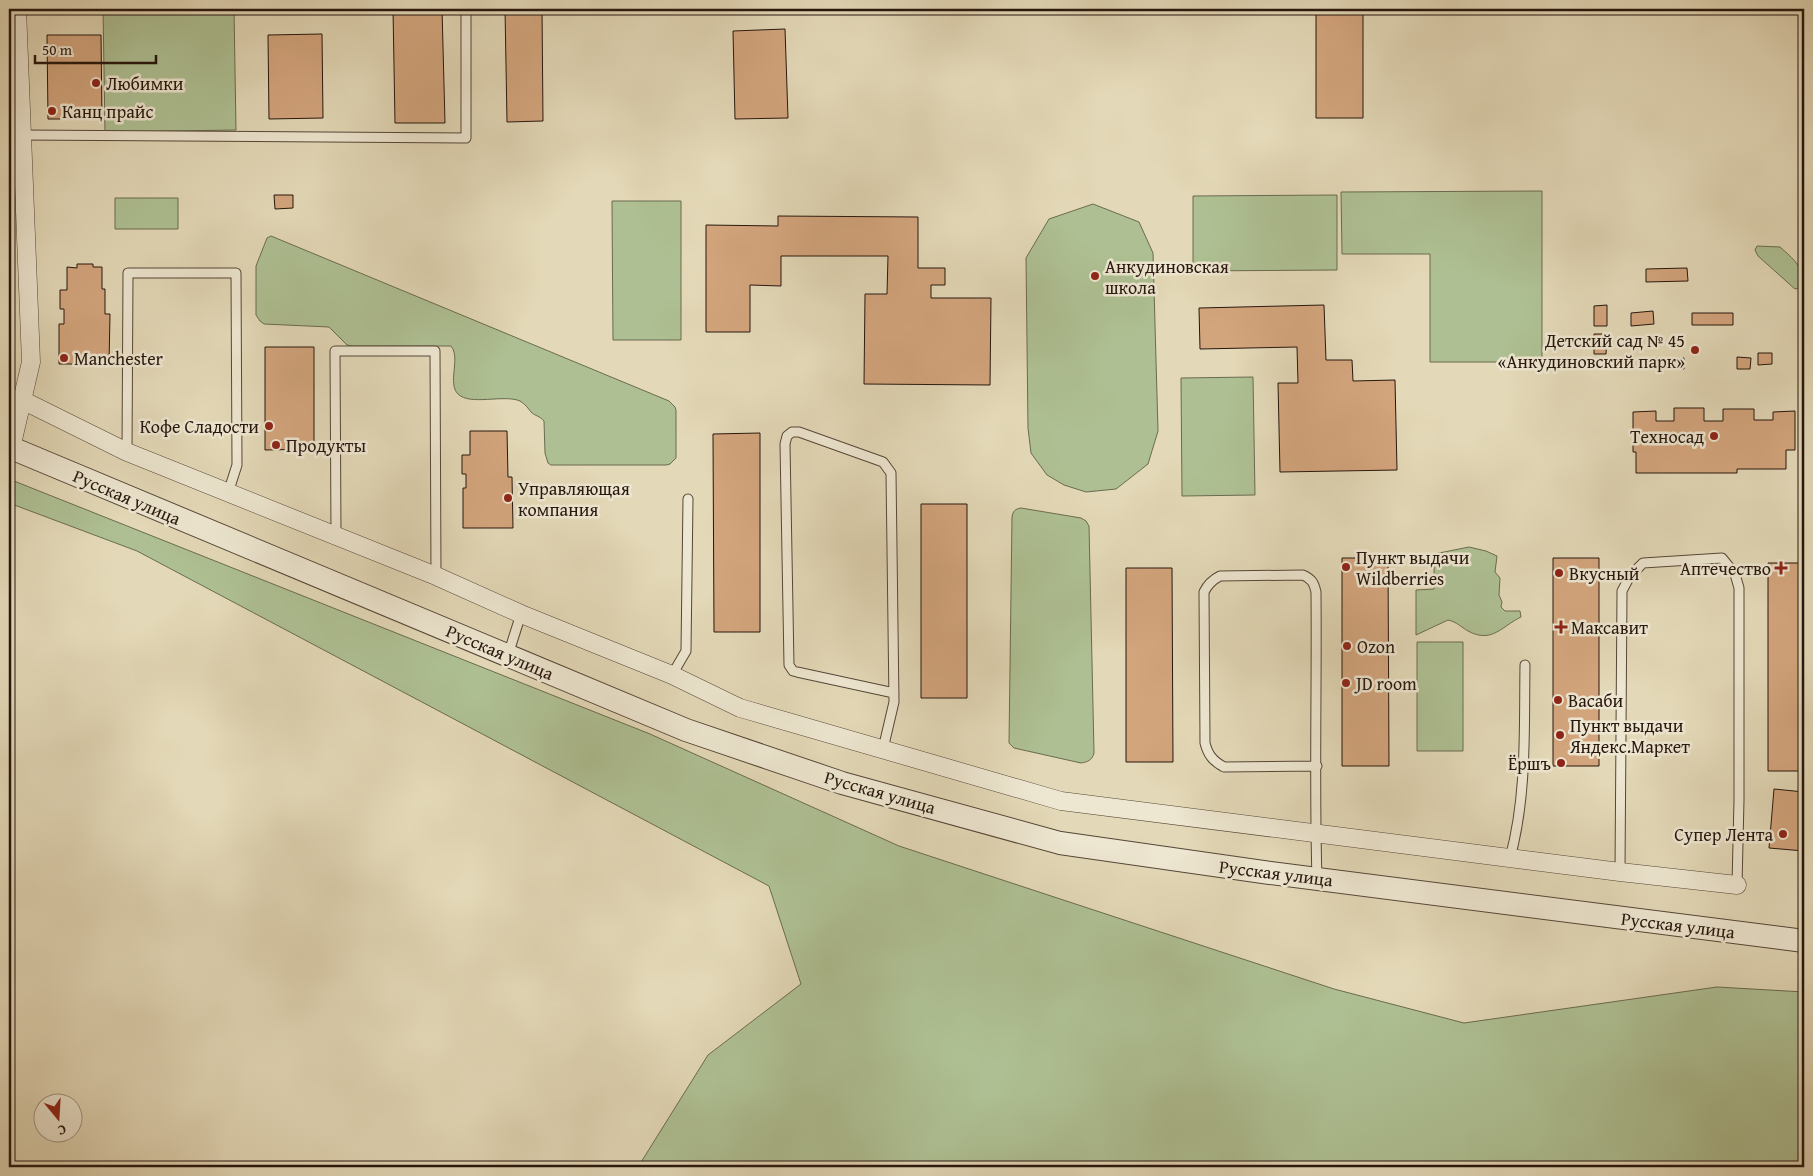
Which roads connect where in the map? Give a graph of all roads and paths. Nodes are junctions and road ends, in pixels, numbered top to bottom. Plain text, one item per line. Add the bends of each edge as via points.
1 (18, 9) edge
2 (466, 9) edge
3 (22, 135) junction
4 (15, 397) edge
5 (10, 448) edge
6 (127, 452) junction
7 (228, 494) junction
8 (688, 499) dead end
9 (336, 535) junction
10 (436, 576) junction
11 (521, 614) junction
12 (508, 655) junction
13 (1526, 665) dead end
14 (672, 675) junction
15 (894, 693) junction
16 (883, 749) junction
17 (1317, 766) junction
18 (1316, 834) junction
19 (1510, 858) junction
20 (1620, 872) junction
21 (1317, 878) junction
22 (1737, 884) joint
23 (1804, 941) edge

1 - 3 street
2 - 3 lane via 466,138
3 - 4 street via 31,362
4 - 5 street
4 - 6 street
5 - 12 street, Русская улица
6 - 7 street
6 - 7 lane via 128,273 236,273 237,465
7 - 9 street
8 - 14 lane via 686,651
9 - 10 street
9 - 10 lane via 335,351 435,351
10 - 11 street
11 - 12 lane
11 - 14 street
12 - 21 street, Русская улица via 686,730 842,783 1060,843
13 - 19 lane via 1524,762 1518,830
14 - 16 street via 740,708
15 - 15 lane via 891,473 883,462 792,432 786,436 785,444 789,665 793,671
15 - 16 lane
16 - 18 street via 1061,800
17 - 17 lane via 1224,767 1208,753 1205,743 1204,592 1213,579 1220,576 1303,575 1314,584
17 - 18 lane
18 - 19 street
18 - 21 lane
19 - 20 street
20 - 22 street
20 - 22 lane via 1622,591 1630,576 1644,563 1722,558 1735,574 1738,588
21 - 23 street, Русская улица

